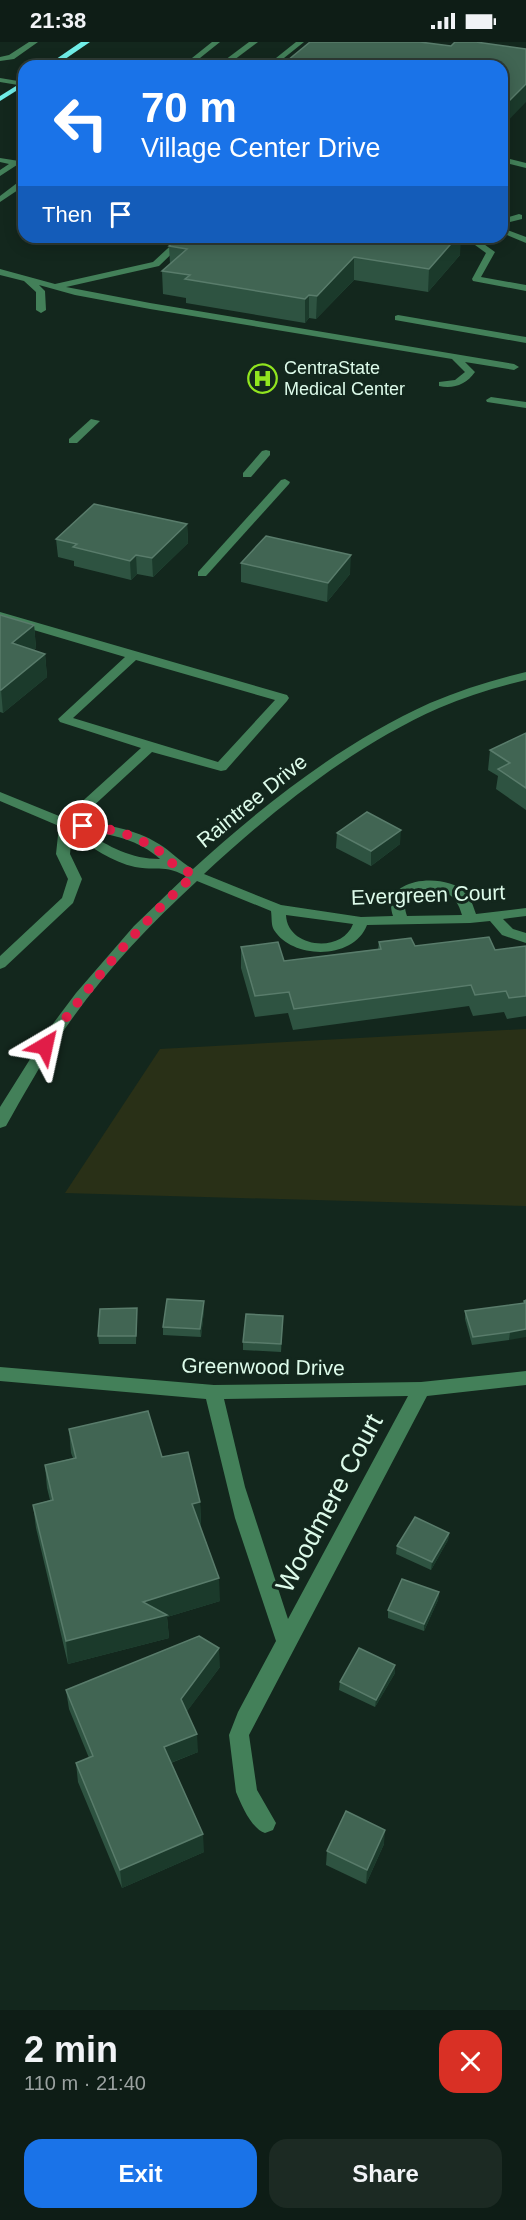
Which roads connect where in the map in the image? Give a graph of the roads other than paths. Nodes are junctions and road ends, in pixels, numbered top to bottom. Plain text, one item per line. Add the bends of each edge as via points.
1 (34, 42) edge
2 (86, 42) edge
3 (216, 42) edge
4 (254, 42) edge
5 (300, 42) edge
6 (0, 60) edge
7 (59, 60) edge
8 (194, 60) edge
9 (229, 60) edge
10 (278, 60) edge
11 (0, 80) edge
12 (18, 83) edge
13 (18, 88) edge
14 (0, 99) edge
15 (0, 160) edge
16 (508, 160) edge
17 (526, 165) edge
18 (0, 174) edge
19 (18, 186) edge
20 (2, 197) edge
21 (18, 198) edge
22 (519, 217) dead end
23 (508, 220) edge
24 (508, 232) edge
25 (526, 240) edge
26 (179, 243) edge
27 (477, 243) edge
28 (0, 272) edge
29 (27, 279) junction
30 (55, 287) junction
31 (526, 287) edge
32 (41, 310) dead end
33 (398, 318) dead end
34 (526, 340) edge
35 (455, 357) junction
36 (514, 367) dead end
37 (442, 384) dead end
38 (491, 400) dead end
39 (526, 405) edge
40 (95, 421) dead end
41 (73, 441) dead end
42 (266, 453) dead end
43 (248, 475) dead end
44 (285, 482) dead end
45 (202, 574) dead end
46 (0, 616) edge
47 (134, 656) junction
48 (526, 676) edge
49 (150, 747) junction
50 (0, 796) edge
51 (66, 824) junction
52 (173, 864) junction
53 (194, 875) junction
54 (278, 909) junction
55 (526, 912) edge
56 (495, 917) junction
57 (470, 919) junction
58 (401, 920) junction
59 (361, 921) junction
60 (526, 938) edge
61 (0, 964) edge
62 (0, 1122) edge
63 (0, 1374) edge
64 (526, 1378) edge
65 (421, 1389) junction
66 (214, 1392) junction
67 (286, 1642) junction
68 (265, 1823) dead end

1 - 6 street
2 - 7 main road
3 - 8 street
4 - 9 street
5 - 10 street
11 - 12 street
13 - 14 main road
15 - 18 street via 16,163
16 - 17 street
19 - 20 street
20 - 21 street
22 - 23 street
24 - 25 street
26 - 30 street via 156,264
27 - 31 street via 490,252 477,280
28 - 29 street
29 - 30 street
29 - 32 street via 40,291
30 - 35 street
33 - 34 street
35 - 36 street
35 - 37 street via 470,372 469,376 457,383
38 - 39 street
40 - 41 street
42 - 43 street
44 - 45 street
46 - 47 street
47 - 49 street via 64,719
47 - 49 street via 283,698 220,766
48 - 53 street, Raintree Drive via 460,695 387,729 318,774
49 - 51 street
50 - 51 street
51 - 52 street via 100,847 137,863
51 - 52 street via 118,831 155,847
51 - 61 street via 63,854 75,879 68,900
52 - 53 street, Evergreen Court
53 - 54 street, Evergreen Court
53 - 62 street, Raintree Drive via 151,914 90,984 45,1046
54 - 59 street, Evergreen Court
54 - 59 street via 279,927 286,936 318,947 336,947 352,941
55 - 56 street, Evergreen Court
56 - 57 street, Evergreen Court
56 - 60 street via 516,938
57 - 58 street, Evergreen Court
57 - 58 street via 462,898 454,891 427,884 401,894 397,905
58 - 59 street, Evergreen Court
63 - 66 street, Greenwood Drive
64 - 65 street, Greenwood Drive
65 - 66 street, Greenwood Drive
65 - 67 street, Woodmere Court
66 - 67 street, Woodmere Court via 246,1531
67 - 68 street, Woodmere Court via 239,1736 247,1792

